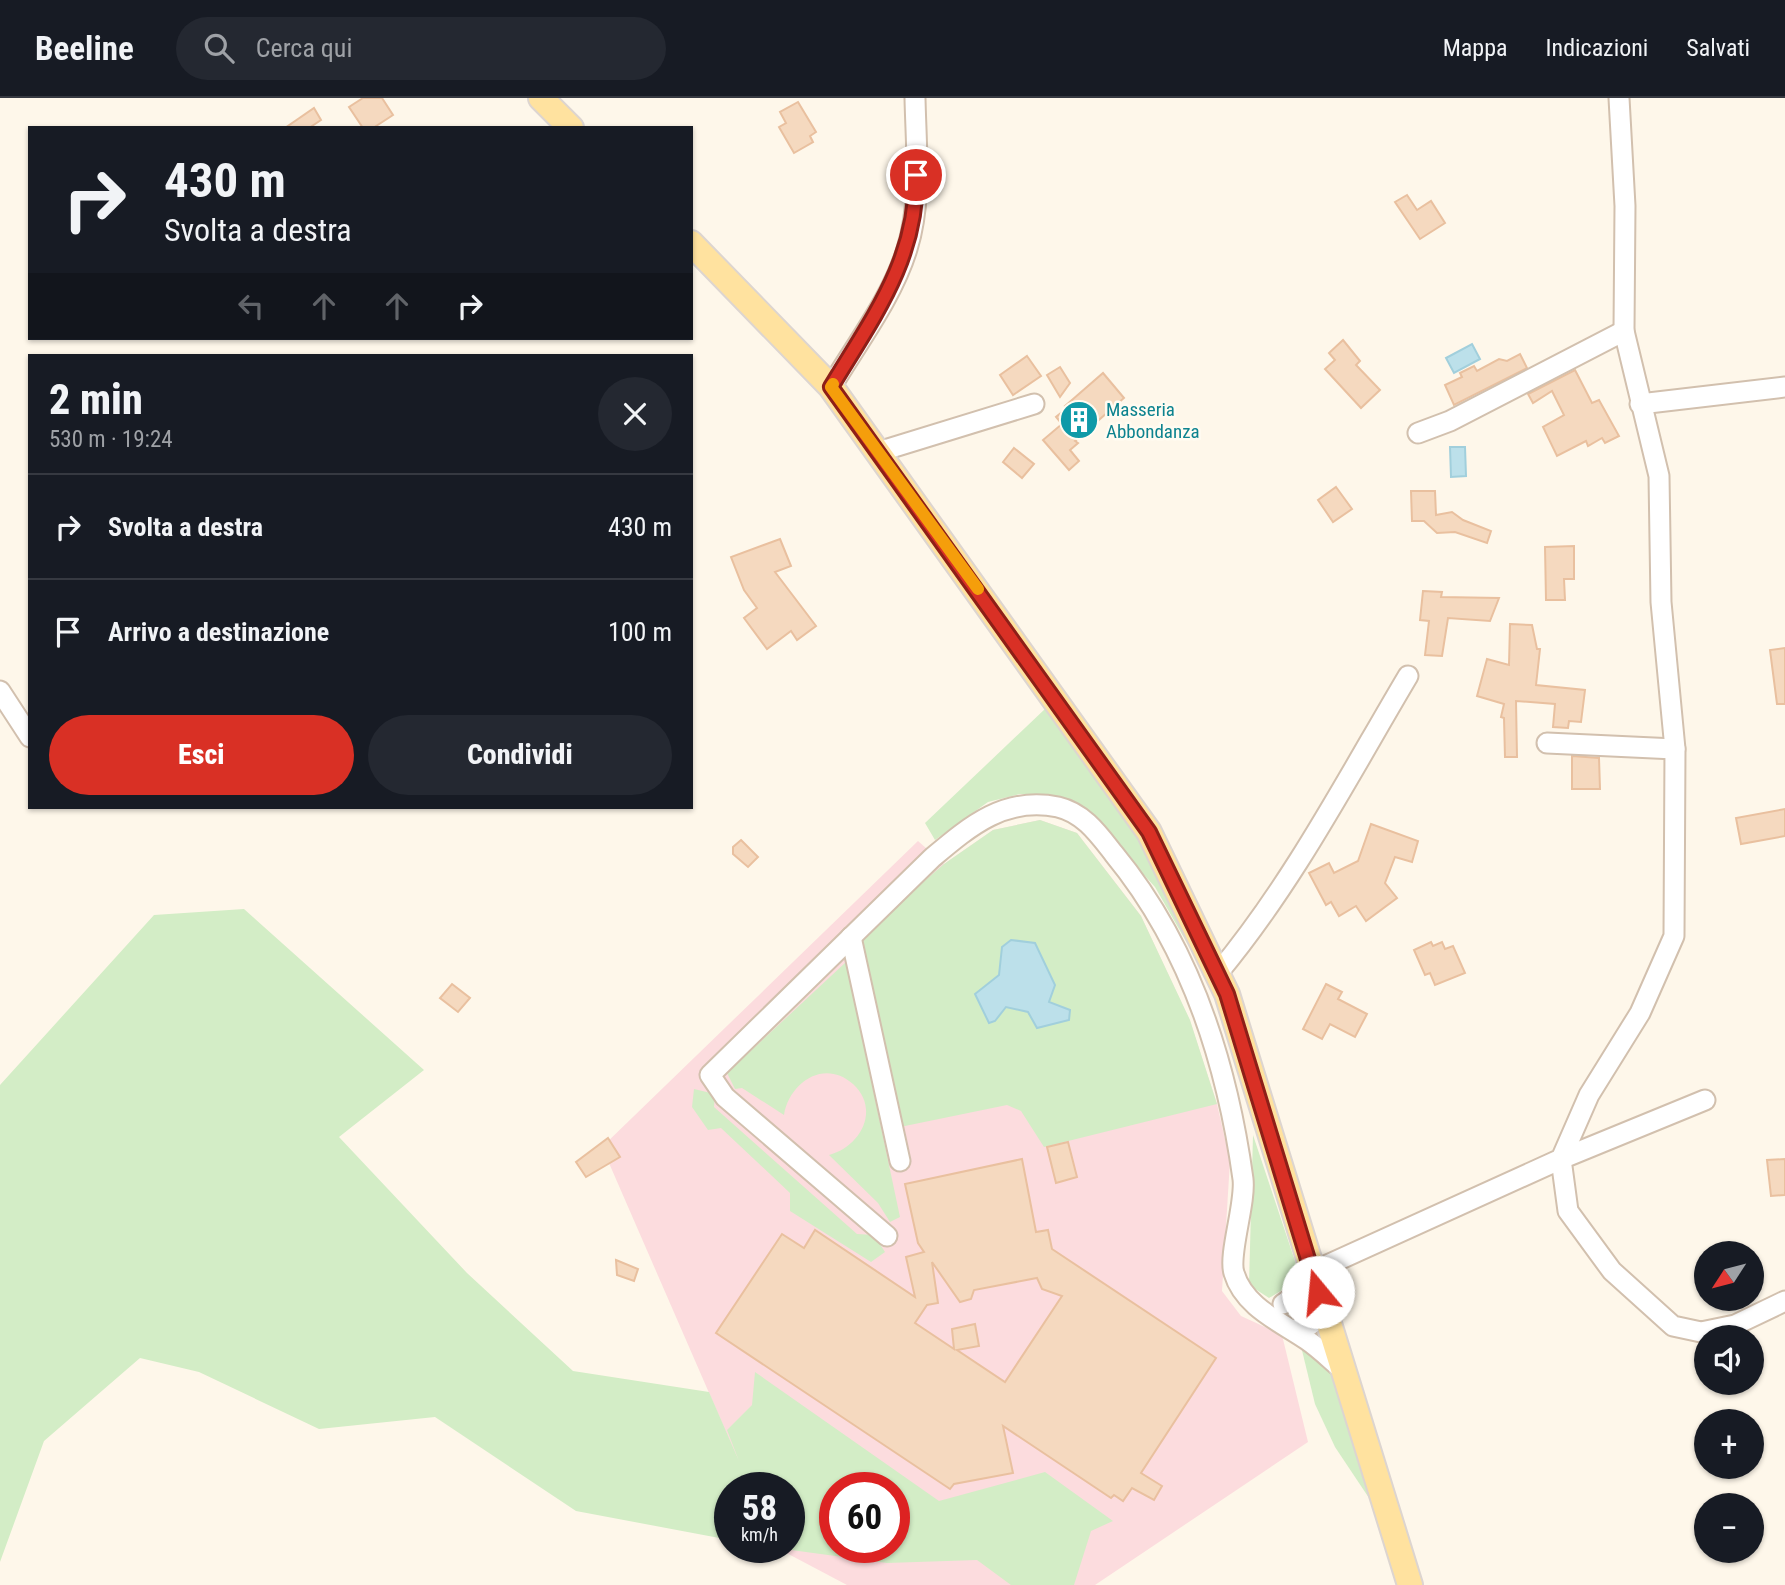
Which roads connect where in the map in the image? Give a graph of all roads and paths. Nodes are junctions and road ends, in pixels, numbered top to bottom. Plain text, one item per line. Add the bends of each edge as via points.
1 (541, 98) edge
2 (915, 98) edge
3 (1619, 98) edge
4 (570, 126) edge
5 (693, 245) edge
6 (1624, 331) junction
7 (831, 387) junction
8 (1785, 387) edge
9 (1034, 404) dead end
10 (1640, 404) junction
11 (1418, 433) dead end
12 (878, 452) junction
13 (1408, 676) dead end
14 (0, 691) edge
15 (28, 734) edge
16 (1547, 743) dead end
17 (1675, 749) junction
18 (851, 937) junction
19 (1217, 973) junction
20 (1704, 1100) dead end
21 (1561, 1159) junction
22 (900, 1161) dead end
23 (887, 1236) dead end
24 (1312, 1272) junction
25 (1785, 1301) edge
26 (1283, 1304) junction
27 (1260, 1309) junction
28 (1325, 1313) junction
29 (1293, 1330) junction
30 (1343, 1370) junction
31 (1410, 1585) edge

1 - 4 main road
2 - 7 street via 916,201 907,250
3 - 6 street via 1625,206
5 - 7 main road
6 - 10 street
6 - 11 street
7 - 12 main road
8 - 10 street
9 - 12 street
10 - 17 street via 1659,476 1661,602
12 - 19 main road via 1149,832
13 - 19 street via 1280,891
14 - 15 street
16 - 17 street
17 - 21 street via 1674,936 1640,1013 1589,1095
18 - 22 street
18 - 23 street via 710,1075 725,1097
18 - 27 street via 932,858 980,819 1024,804 1060,807 1088,822 1139,884 1168,930 1225,1079 1244,1183 1233,1272
19 - 24 main road via 1253,1074
20 - 21 street
21 - 24 street
21 - 25 street via 1568,1211 1612,1271 1673,1326 1701,1332 1735,1325
24 - 26 street via 1300,1292
24 - 28 main road
26 - 27 street
26 - 28 street
27 - 29 street
28 - 29 street via 1310,1325
28 - 30 main road
29 - 30 street
30 - 31 main road

